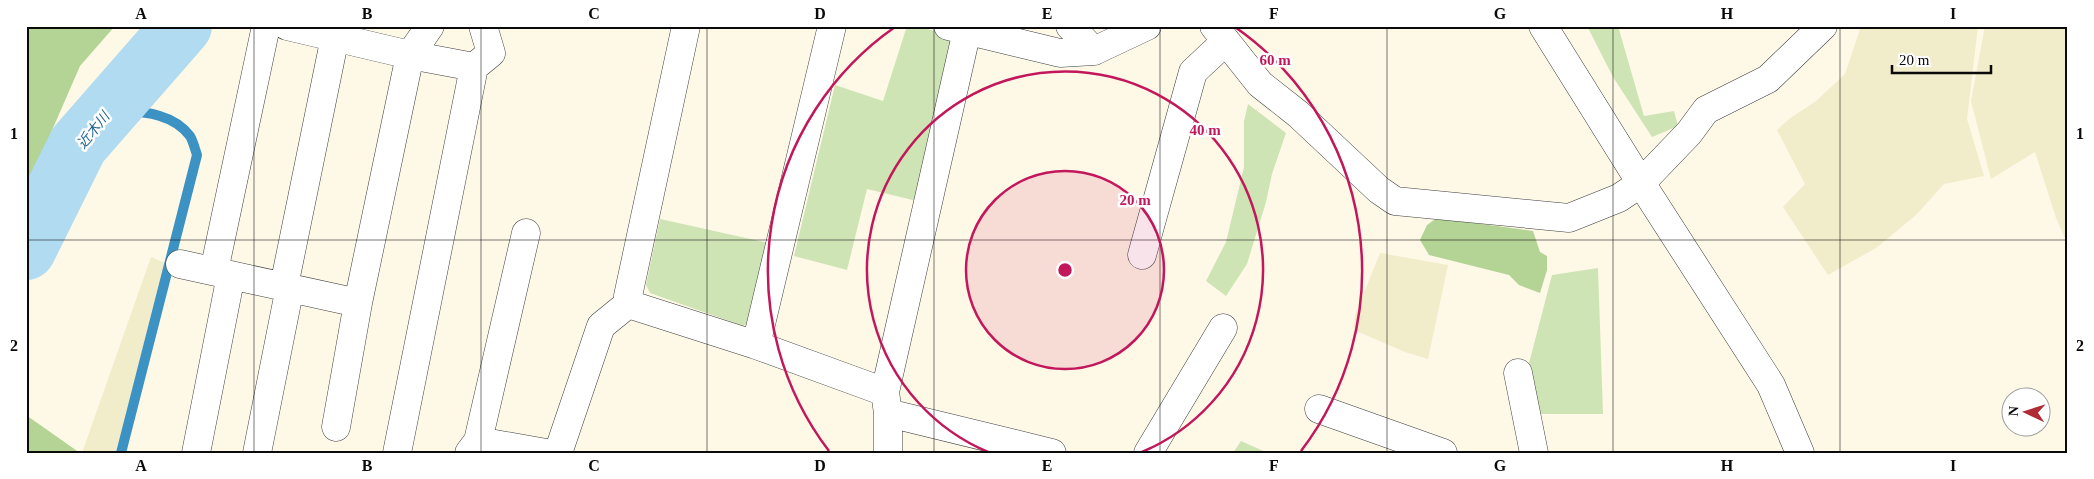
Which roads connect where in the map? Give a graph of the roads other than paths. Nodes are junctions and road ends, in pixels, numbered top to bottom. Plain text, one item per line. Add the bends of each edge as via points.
1 (266, 26) edge
2 (288, 26) edge
3 (430, 26) edge
4 (483, 26) edge
5 (686, 26) edge
6 (832, 26) edge
7 (1070, 26) edge
8 (1148, 26) edge
9 (1543, 26) edge
10 (1823, 26) edge
11 (961, 28) edge
12 (1220, 34) edge
13 (350, 35) edge
14 (1094, 51) junction
15 (410, 55) junction
16 (474, 67) junction
17 (1641, 183) junction
18 (526, 233) dead end
19 (1142, 255) dead end
20 (180, 264) dead end
21 (223, 273) junction
22 (287, 287) junction
23 (358, 303) junction
24 (628, 304) junction
25 (1223, 328) dead end
26 (756, 346) junction
27 (1518, 373) dead end
28 (887, 402) junction
29 (1318, 409) dead end
30 (336, 427) dead end
31 (473, 447) edge
32 (196, 453) edge
33 (257, 453) edge
34 (397, 453) edge
35 (546, 453) edge
36 (558, 453) edge
37 (888, 453) edge
38 (1052, 453) edge
39 (1148, 453) edge
40 (1443, 453) edge
41 (1534, 453) edge
42 (1800, 453) edge

1 - 21 street
2 - 13 street
3 - 15 street
4 - 16 street via 491,53
5 - 24 street
6 - 26 street
7 - 14 street
8 - 14 street
9 - 17 street
10 - 17 street via 1768,79 1706,110 1690,134
11 - 14 street via 1060,53
11 - 28 street
12 - 17 street via 1260,84 1395,201 1570,218 1619,198
12 - 19 street via 1193,72
13 - 15 street
13 - 22 street
15 - 16 street
15 - 23 street
16 - 34 street
17 - 42 street via 1771,385
18 - 31 street
20 - 21 street
21 - 22 street
21 - 32 street
22 - 23 street
22 - 33 street
23 - 30 street
24 - 26 street
24 - 36 street via 601,326
25 - 39 street
26 - 28 street
27 - 41 street
28 - 37 street
28 - 38 street
29 - 40 street
31 - 35 street

